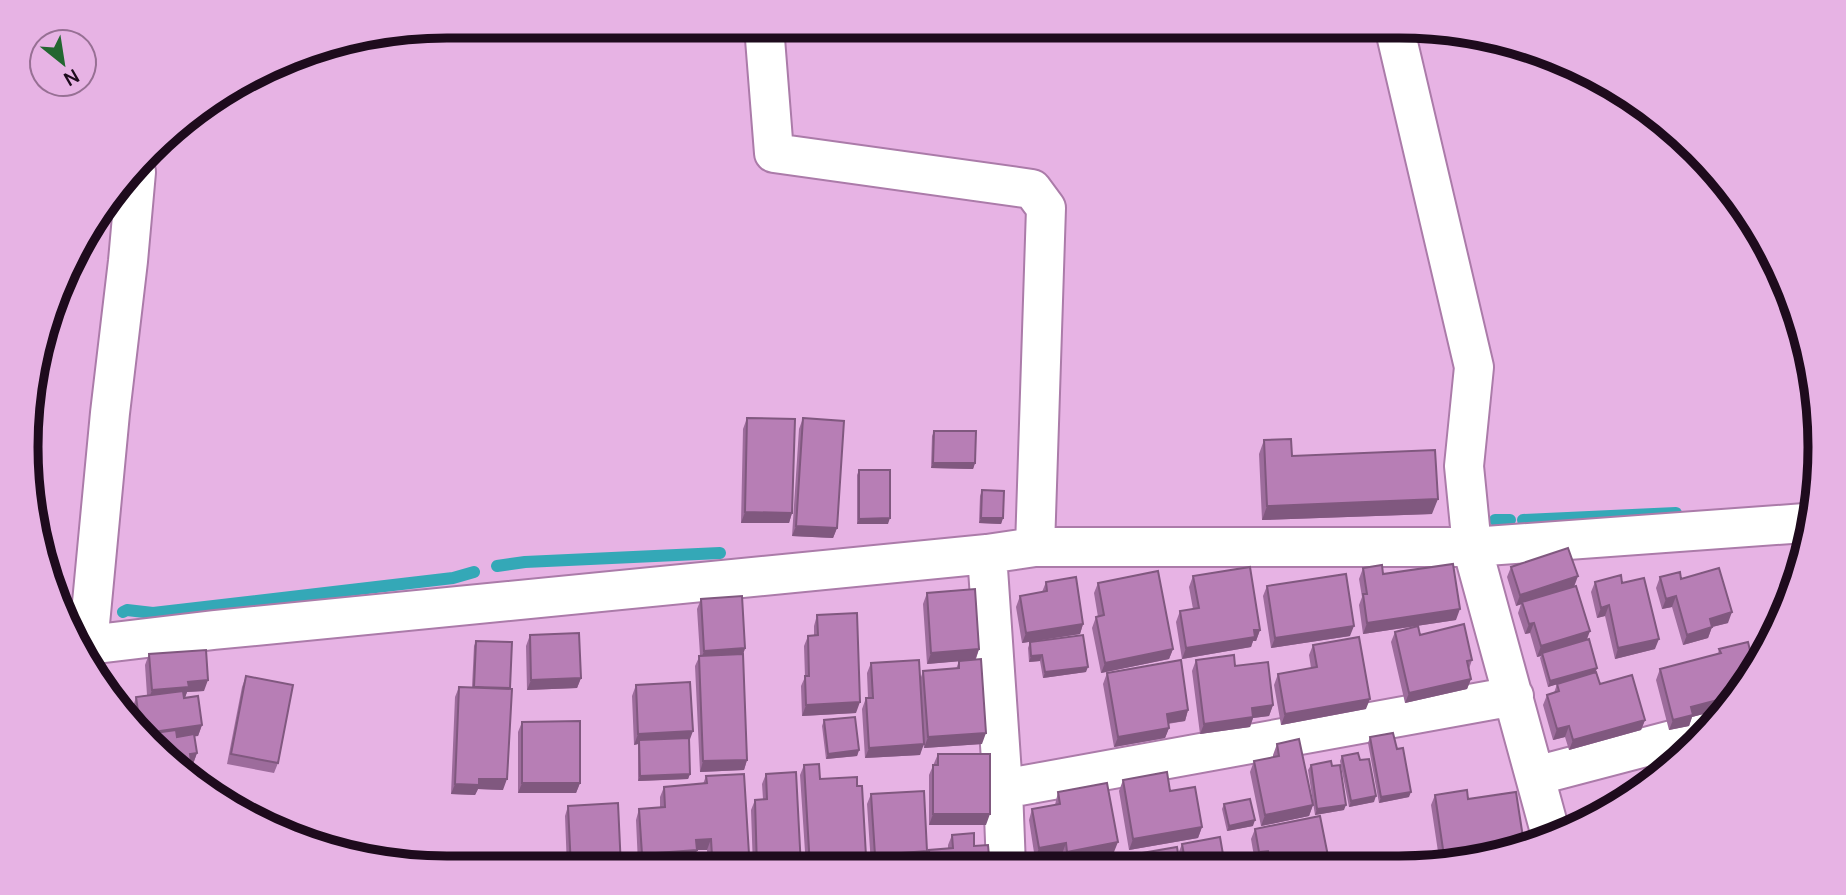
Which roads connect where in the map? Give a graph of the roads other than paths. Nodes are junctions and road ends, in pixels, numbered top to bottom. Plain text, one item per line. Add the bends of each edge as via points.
1 (765, 38) edge
2 (1397, 38) edge
3 (135, 184) edge
4 (1801, 523) edge
5 (1035, 547) junction
6 (1472, 547) junction
7 (986, 554) junction
8 (85, 637) edge
9 (91, 647) edge
10 (1514, 696) junction
11 (1689, 735) edge
12 (1535, 776) junction
13 (1003, 789) junction
14 (1549, 827) edge
15 (1006, 856) edge

1 - 5 street via 774,153 1032,189 1046,208
2 - 6 street via 1474,367 1464,467
3 - 8 street
4 - 6 street
5 - 6 street
5 - 7 street
6 - 10 street
7 - 9 street via 214,630
7 - 13 street
10 - 12 street
10 - 13 street
11 - 12 street
12 - 14 street
13 - 15 street

